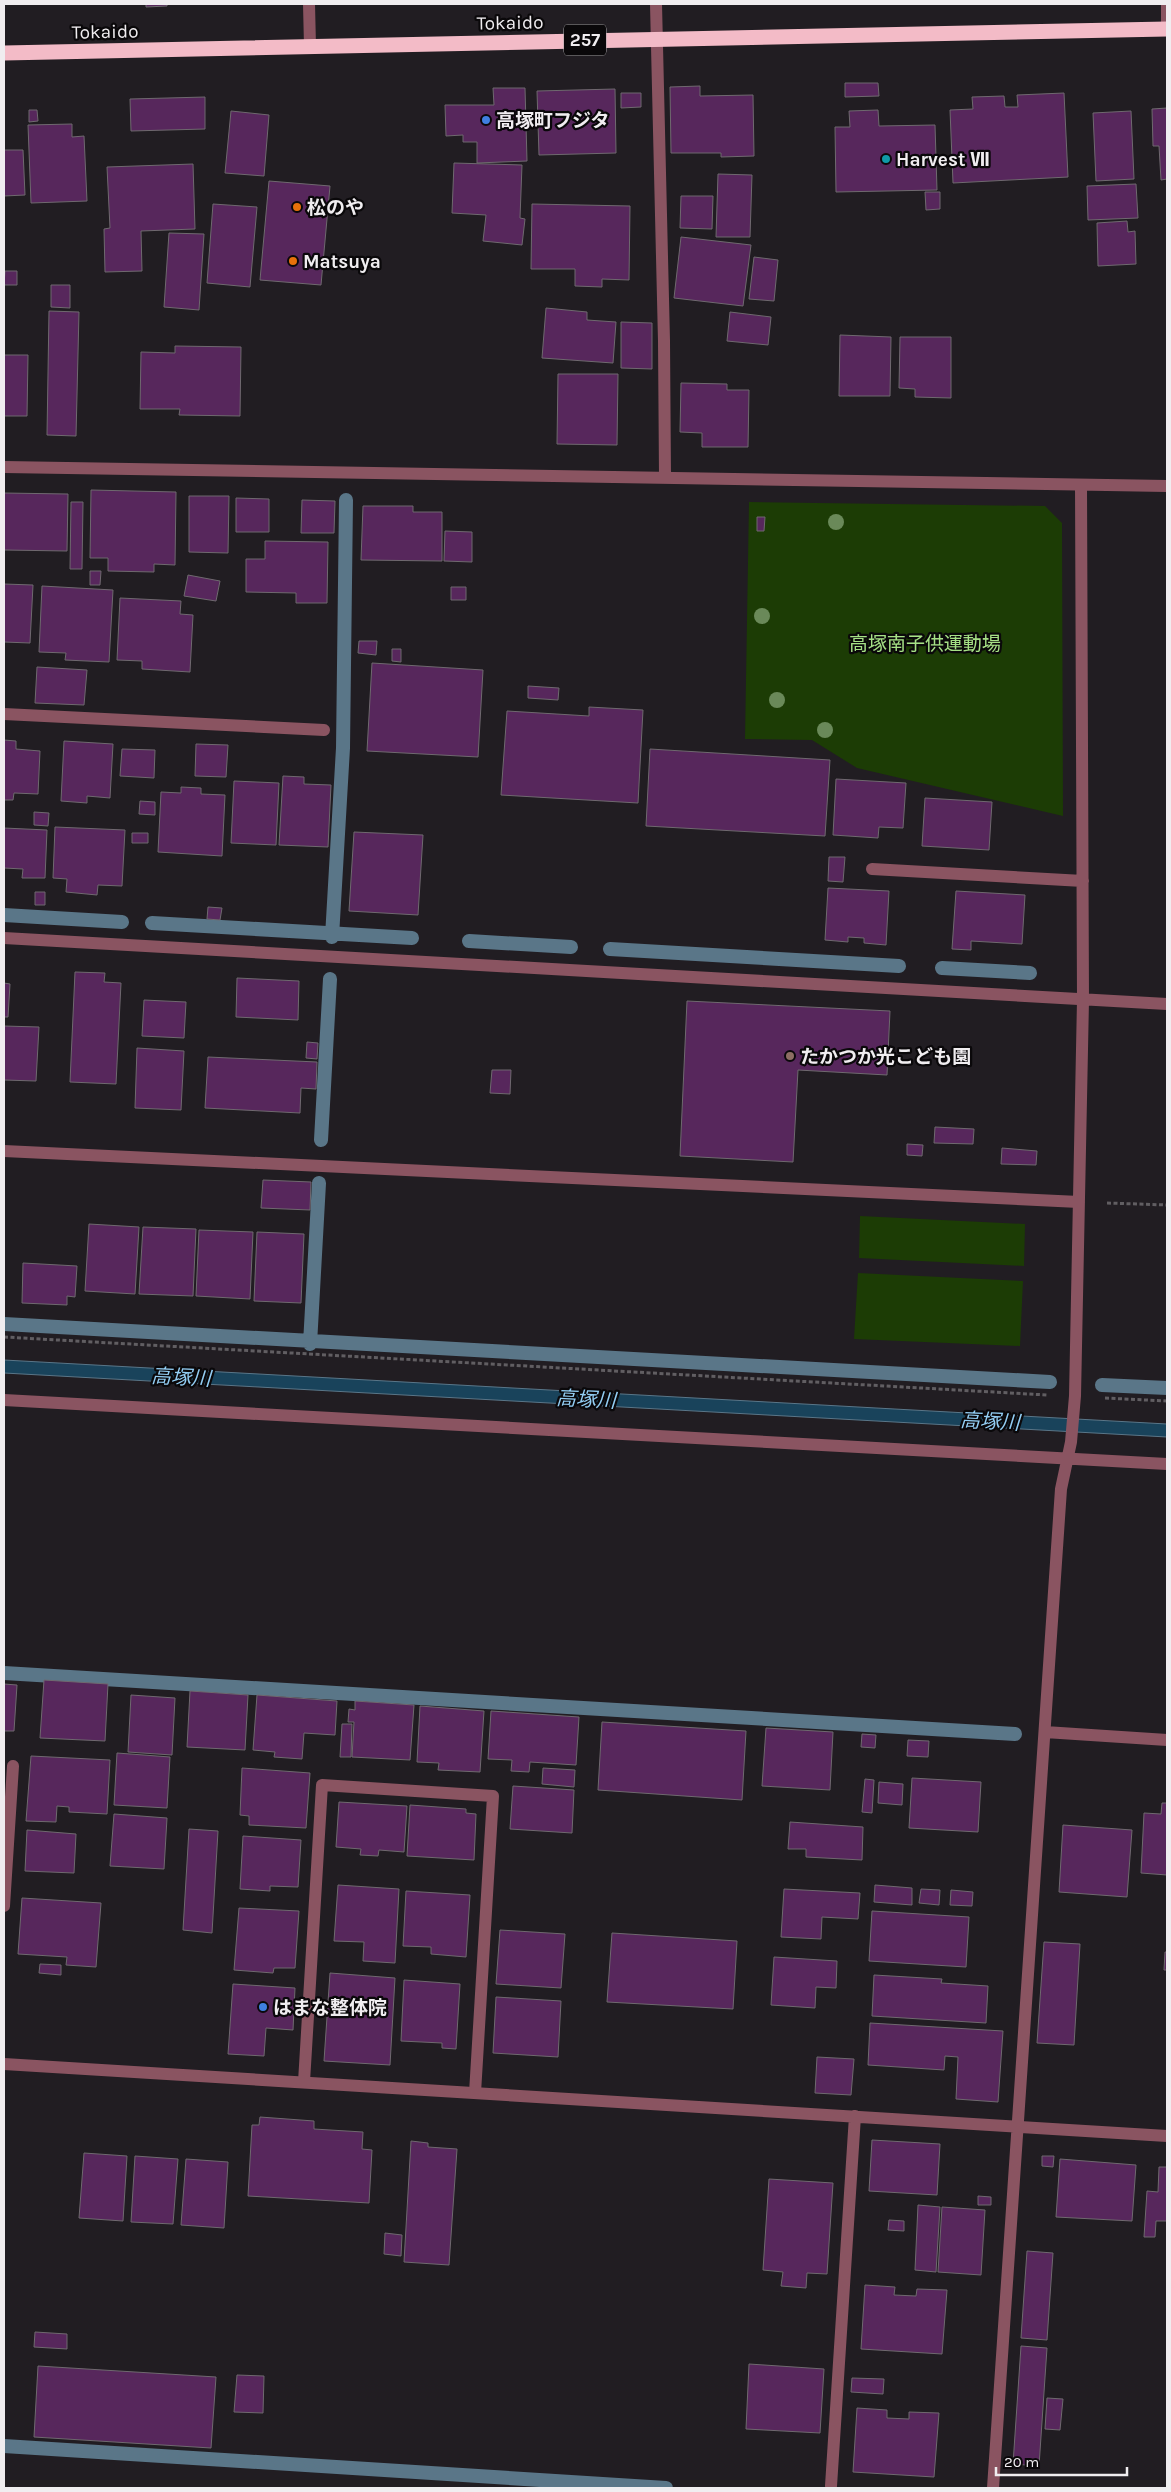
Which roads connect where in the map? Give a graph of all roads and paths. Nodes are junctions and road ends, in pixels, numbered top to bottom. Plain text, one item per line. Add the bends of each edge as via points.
1 (309, 4) edge
2 (656, 4) edge
3 (1166, 4) edge
4 (1167, 29) edge
5 (657, 39) junction
6 (310, 46) junction
7 (4, 53) edge
8 (4, 467) edge
9 (664, 477) junction
10 (1082, 485) junction
11 (1167, 486) edge
12 (4, 714) edge
13 (324, 730) dead end
14 (872, 869) dead end
15 (1083, 881) junction
16 (4, 938) edge
17 (1083, 1000) junction
18 (1167, 1004) edge
19 (4, 1150) edge
20 (1079, 1202) junction
21 (1167, 1205) edge
22 (4, 1337) edge
23 (1076, 1396) junction
24 (4, 1400) edge
25 (1167, 1402) edge
26 (1068, 1458) junction
27 (1167, 1464) edge
28 (1045, 1732) junction
29 (1167, 1740) edge
30 (13, 1766) dead end
31 (4, 1906) edge
32 (4, 2064) edge
33 (304, 2082) junction
34 (475, 2093) junction
35 (855, 2116) junction
36 (1018, 2127) junction
37 (1167, 2136) edge
38 (831, 2486) dead end
39 (993, 2488) edge

1 - 6 street
2 - 5 street
3 - 4 street
4 - 5 highway, Tokaido / 257
5 - 6 highway, Tokaido / 257
5 - 9 street
6 - 7 highway, Tokaido / 257
8 - 9 street
9 - 10 street
10 - 11 street
10 - 15 street
12 - 13 street
14 - 15 street
15 - 17 street
16 - 17 street
17 - 18 street
17 - 20 street
19 - 20 street
20 - 21 path
20 - 23 street
22 - 23 path
23 - 25 path
23 - 26 street
24 - 26 street
26 - 27 street
26 - 28 street via 1061,1489
28 - 29 street
28 - 36 street
30 - 31 street
32 - 33 street
33 - 34 street
33 - 34 street via 322,1785 493,1796
34 - 35 street
35 - 36 street
35 - 38 street
36 - 37 street
36 - 39 street

